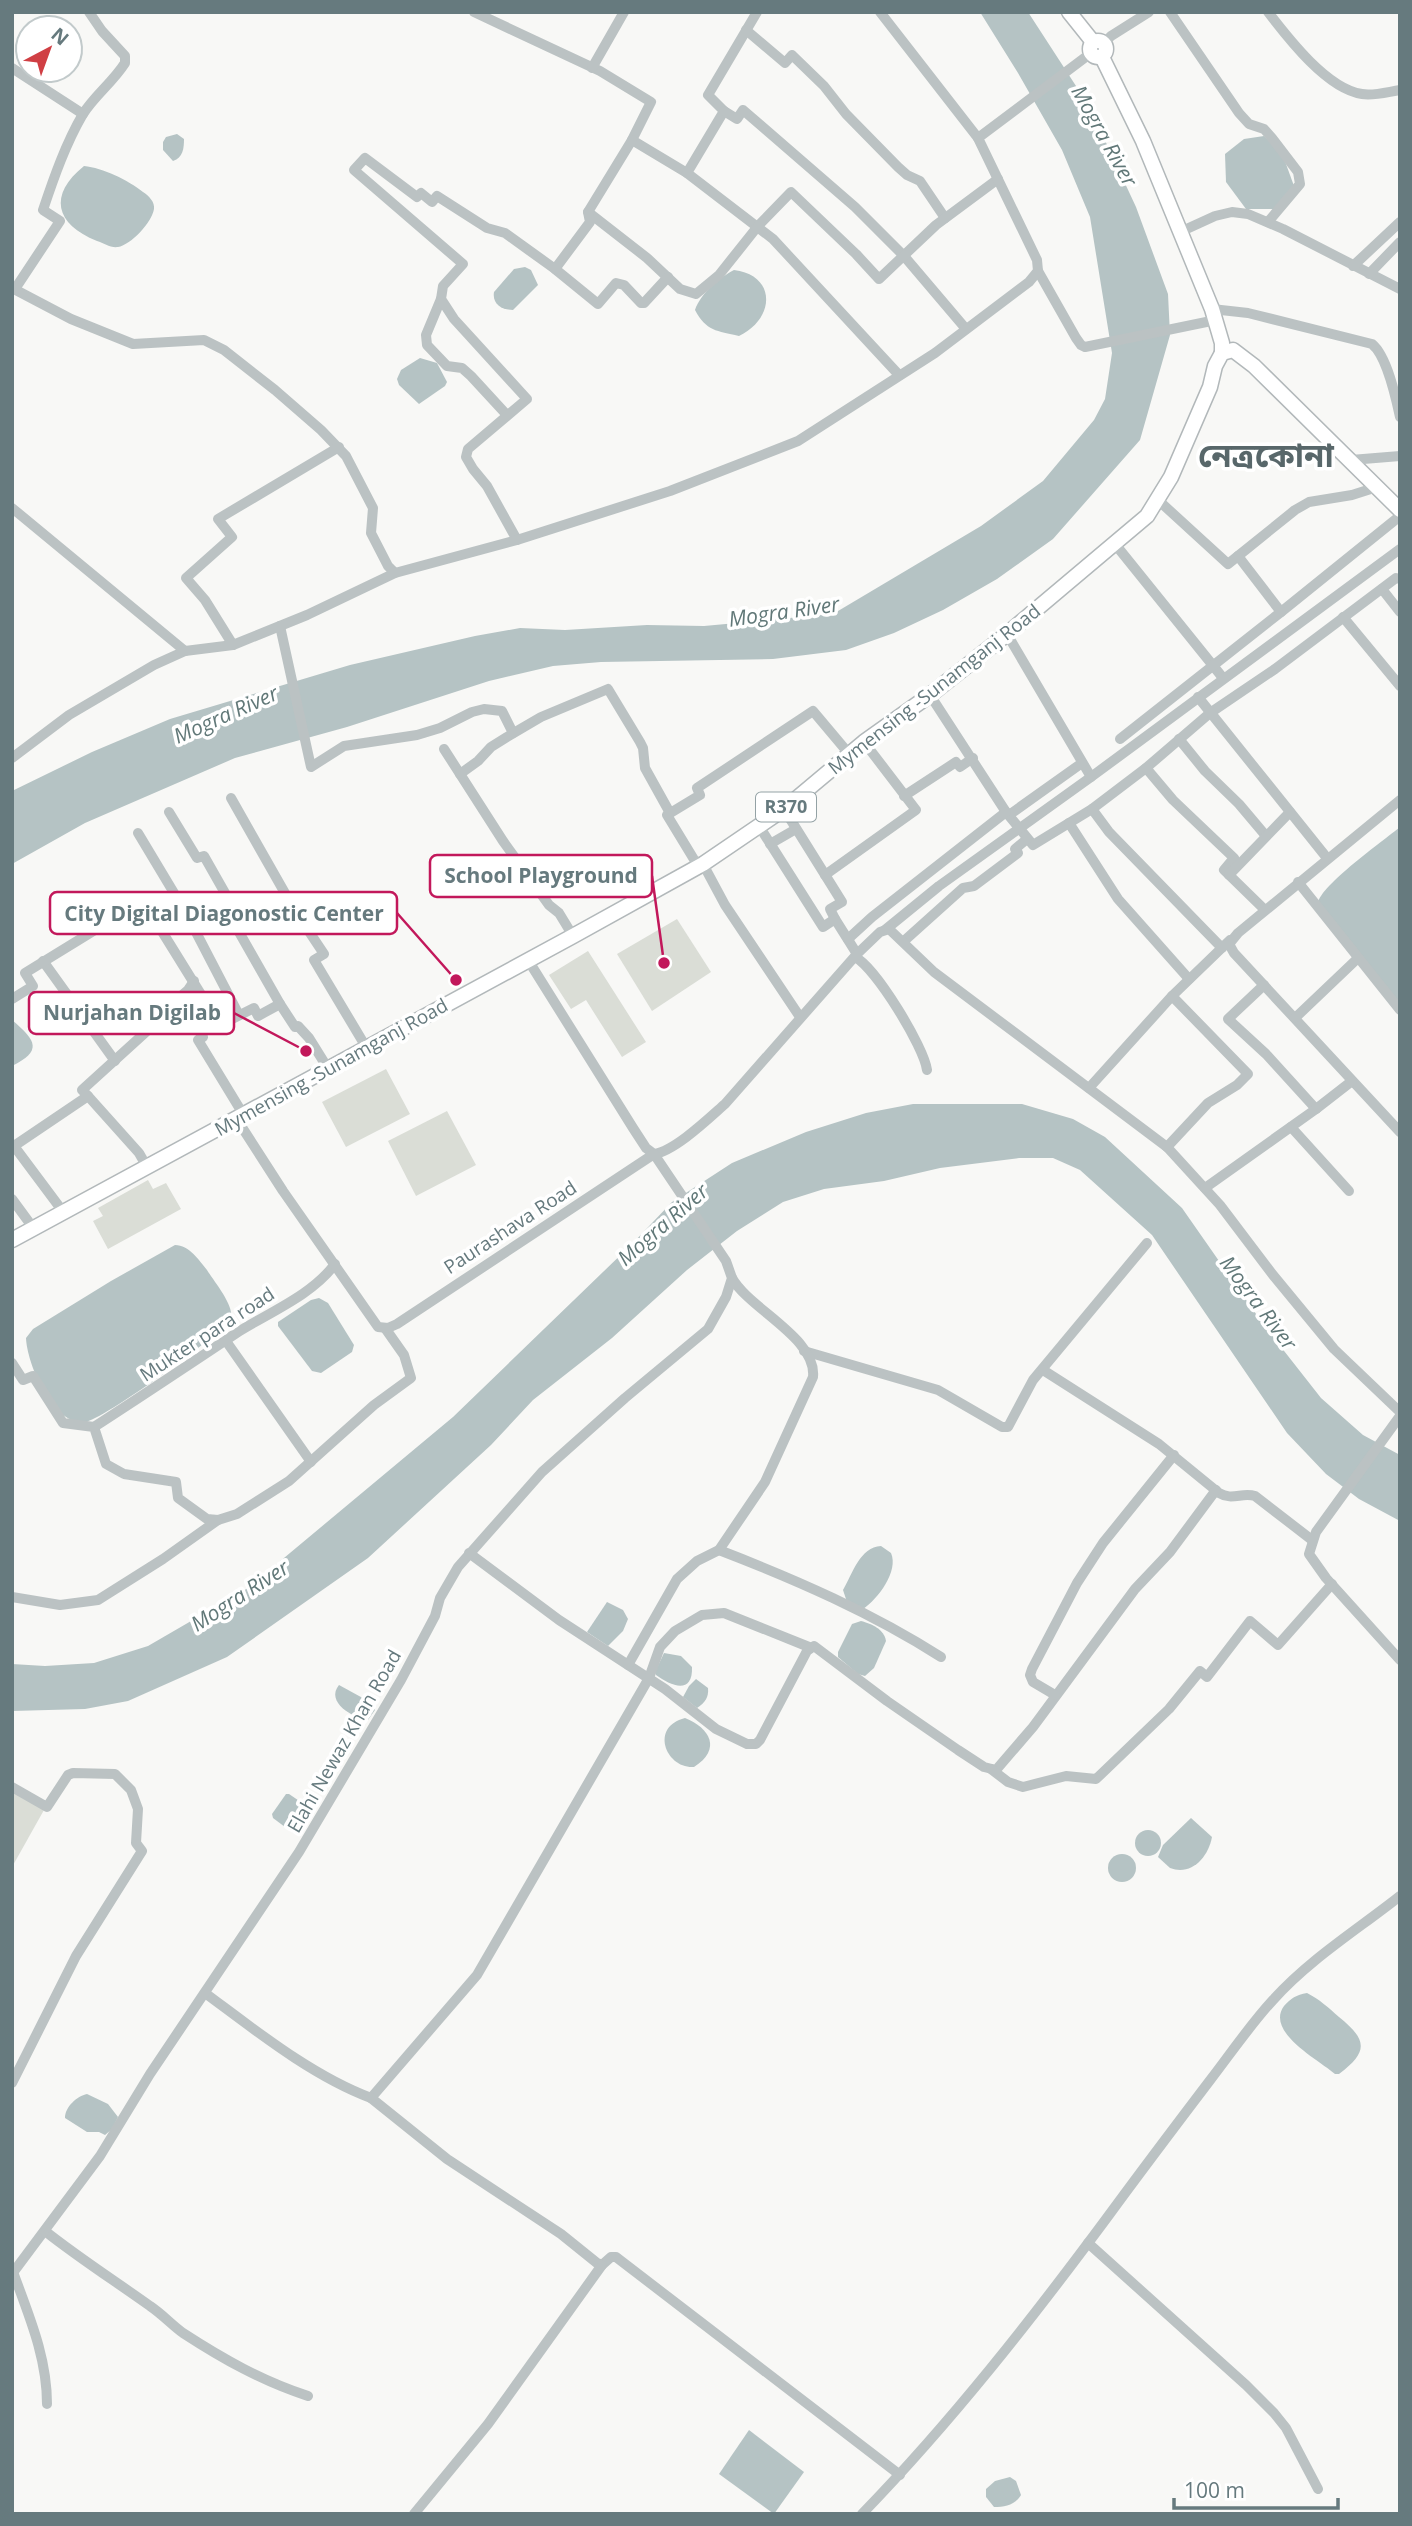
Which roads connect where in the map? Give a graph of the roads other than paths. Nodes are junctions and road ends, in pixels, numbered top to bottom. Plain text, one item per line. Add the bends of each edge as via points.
1 (89, 12) edge
2 (474, 12) edge
3 (624, 12) edge
4 (757, 12) edge
5 (880, 12) edge
6 (1069, 12) edge
7 (1149, 12) edge
8 (1170, 12) edge
9 (1268, 12) edge
10 (746, 30) junction
11 (1095, 51) junction
12 (12, 68) edge
13 (592, 68) junction
14 (1400, 90) edge
15 (724, 111) junction
16 (83, 114) junction
17 (978, 138) junction
18 (632, 140) junction
19 (687, 173) junction
20 (998, 179) junction
21 (588, 212) junction
22 (945, 218) junction
23 (1268, 222) junction
24 (1400, 222) edge
25 (758, 226) junction
26 (1180, 232) junction
27 (1400, 243) edge
28 (904, 256) junction
29 (1353, 266) junction
30 (555, 269) junction
31 (1038, 271) junction
32 (1369, 274) junction
33 (668, 277) junction
34 (14, 288) edge
35 (1400, 289) edge
36 (441, 299) junction
37 (1214, 314) junction
38 (966, 329) junction
39 (1222, 353) junction
40 (899, 375) junction
41 (507, 415) junction
42 (1400, 417) edge
43 (339, 447) junction
44 (1400, 456) edge
45 (1351, 460) junction
46 (1377, 487) junction
47 (1158, 500) junction
48 (12, 508) edge
49 (1400, 510) edge
50 (1400, 516) edge
51 (517, 540) junction
52 (1115, 544) junction
53 (1400, 549) edge
54 (1238, 556) junction
55 (395, 573) junction
56 (1399, 580) edge
57 (1382, 589) junction
58 (1282, 612) junction
59 (1400, 612) edge
60 (1343, 617) junction
61 (280, 626) junction
62 (1007, 634) junction
63 (233, 645) junction
64 (185, 652) junction
65 (1212, 665) junction
66 (1223, 678) junction
67 (1400, 686) edge
68 (930, 695) junction
69 (1198, 697) junction
70 (1210, 713) junction
71 (513, 733) junction
72 (1120, 739) dead end
73 (1179, 739) junction
74 (864, 742) junction
75 (444, 749) dead end
76 (850, 755) junction
77 (12, 758) edge
78 (973, 758) junction
79 (1082, 763) junction
80 (1146, 768) junction
81 (460, 774) junction
82 (1091, 777) junction
83 (904, 796) junction
84 (231, 798) dead end
85 (1400, 800) edge
86 (784, 809) junction
87 (1092, 809) junction
88 (169, 812) dead end
89 (1290, 812) junction
90 (670, 813) junction
91 (1007, 813) junction
92 (1069, 824) junction
93 (758, 826) junction
94 (796, 829) junction
95 (1018, 829) junction
96 (138, 833) dead end
97 (1266, 836) junction
98 (1027, 839) junction
99 (770, 844) junction
100 (1326, 858) junction
101 (700, 865) junction
102 (825, 875) junction
103 (1229, 875) junction
104 (1298, 882) junction
105 (1265, 910) junction
106 (835, 919) junction
107 (885, 930) junction
108 (573, 936) junction
109 (848, 939) junction
110 (904, 941) junction
111 (1226, 944) junction
112 (856, 955) junction
113 (1357, 959) junction
114 (528, 960) junction
115 (44, 961) junction
116 (1189, 979) junction
117 (194, 981) junction
118 (1264, 985) junction
119 (1172, 996) junction
120 (12, 999) edge
121 (177, 999) junction
122 (280, 1004) junction
123 (1400, 1010) edge
124 (239, 1015) junction
125 (800, 1017) junction
126 (1295, 1018) junction
127 (366, 1047) junction
128 (115, 1061) junction
129 (327, 1067) junction
130 (927, 1070) dead end
131 (1352, 1080) junction
132 (1089, 1088) junction
133 (88, 1096) junction
134 (1316, 1109) junction
135 (239, 1116) junction
136 (1291, 1127) junction
137 (1400, 1132) edge
138 (1167, 1147) junction
139 (654, 1154) junction
140 (147, 1167) junction
141 (1205, 1188) junction
142 (1349, 1191) dead end
143 (12, 1199) edge
144 (64, 1213) junction
145 (34, 1229) junction
146 (12, 1240) edge
147 (1147, 1243) dead end
148 (335, 1264) junction
149 (732, 1278) junction
150 (385, 1328) junction
151 (226, 1341) junction
152 (804, 1351) junction
153 (12, 1363) edge
154 (1043, 1370) junction
155 (1398, 1417) edge
156 (94, 1427) junction
157 (1174, 1455) junction
158 (311, 1462) junction
159 (1216, 1490) junction
160 (218, 1520) junction
161 (1312, 1540) junction
162 (719, 1550) junction
163 (469, 1553) junction
164 (1332, 1584) junction
165 (12, 1597) edge
166 (810, 1647) junction
167 (941, 1657) dead end
168 (1400, 1660) edge
169 (628, 1665) junction
170 (649, 1678) junction
171 (1055, 1695) junction
172 (991, 1769) junction
173 (12, 1787) edge
174 (1400, 1896) edge
175 (205, 1993) junction
176 (12, 2083) edge
177 (371, 2098) junction
178 (45, 2231) junction
179 (1088, 2243) junction
180 (603, 2265) junction
181 (13, 2274) edge
182 (308, 2396) dead end
183 (47, 2404) dead end
184 (900, 2475) junction
185 (1318, 2489) dead end
186 (414, 2514) edge
187 (862, 2514) edge

1 - 16 street via 126,61
2 - 13 street
3 - 13 street
4 - 10 street
5 - 17 street
6 - 11 main road
7 - 11 street
8 - 23 street via 1239,113 1254,127 1267,131 1298,172 1300,184
9 - 14 street via 1335,82 1364,94
10 - 15 street via 708,95
10 - 22 street via 785,63 792,55 813,74 898,167 920,181
11 - 17 street
11 - 26 main road via 1143,141
12 - 16 street
13 - 18 street via 651,102
15 - 19 street
15 - 28 street via 737,119 743,110
16 - 34 street via 43,210 60,221
17 - 20 street
18 - 19 street
18 - 21 street
19 - 25 street
20 - 22 street
20 - 31 street
21 - 30 street via 590,222
21 - 33 street
22 - 28 street
23 - 26 street via 1232,212
23 - 29 street
24 - 29 street
25 - 28 street via 791,192 879,279
25 - 33 street via 719,275 696,294 680,289
25 - 40 street via 798,263
26 - 37 main road
27 - 32 street
28 - 38 street
29 - 32 street
30 - 33 street via 598,304 616,283 644,303
30 - 36 street via 505,233 487,228 437,196 432,202 421,193 417,197 365,158 354,170 359,177 463,264 443,286
31 - 37 street via 1081,345 1174,329
31 - 38 street
32 - 35 street
34 - 43 street via 71,319 133,344 204,341 224,350
36 - 41 street via 527,399
36 - 41 street via 426,335 427,345 447,366 467,372
37 - 39 main road
37 - 42 street via 1248,313 1372,344 1390,380
38 - 40 street
39 - 45 main road via 1238,353
39 - 47 main road, Mymensing -Sunamganj Road / R370
40 - 51 street via 798,441 670,491
41 - 51 street via 468,449 466,457
43 - 55 street via 373,508 371,533
43 - 63 street via 218,519 232,537 186,578
44 - 45 street
45 - 46 main road
46 - 49 main road
46 - 54 street via 1309,502
47 - 52 main road, Mymensing -Sunamganj Road / R370
47 - 54 street via 1228,564
48 - 64 street
50 - 58 street
51 - 55 street
52 - 62 main road, Mymensing -Sunamganj Road / R370
52 - 65 street
53 - 66 street, Paurashava Road
54 - 58 street
55 - 61 street
56 - 57 street
57 - 59 street
57 - 60 street
58 - 65 street
60 - 67 street
60 - 70 street
61 - 63 street
61 - 71 street via 312,766 344,746 416,735 484,709 502,711
62 - 68 main road, Mymensing -Sunamganj Road / R370
62 - 79 street
63 - 64 street
64 - 77 street via 69,715
65 - 66 street
65 - 72 street
66 - 69 street, Paurashava Road
68 - 74 main road, Mymensing -Sunamganj Road / R370
68 - 78 street
69 - 70 street
69 - 82 street, Paurashava Road
70 - 73 street
70 - 89 street
71 - 81 street
71 - 90 street via 608,689 640,742 645,768
73 - 80 street
73 - 97 street
74 - 76 main road, Mymensing -Sunamganj Road / R370
74 - 83 street
75 - 81 street
76 - 86 main road, Mymensing -Sunamganj Road / R370
76 - 90 street via 813,711 697,788 700,795
78 - 83 street via 960,766 956,762
78 - 91 street
79 - 82 street
79 - 91 street
80 - 87 street
80 - 103 street via 1234,858 1224,870
81 - 108 street
82 - 95 street, Paurashava Road
83 - 102 street via 916,810
84 - 127 street via 324,954 314,960
85 - 100 street
86 - 93 main road, Mymensing -Sunamganj Road / R370
86 - 94 street
87 - 92 street
87 - 111 street via 1109,832
88 - 122 street via 197,858 204,856 215,874 225,893 219,897
89 - 97 street
89 - 100 street
90 - 101 street via 667,815
91 - 95 street
91 - 109 street
92 - 98 street via 1032,845
92 - 116 street via 1118,899
93 - 99 street
93 - 101 main road, Mymensing -Sunamganj Road / R370
94 - 99 street
94 - 102 street
95 - 98 street
95 - 107 street, Paurashava Road
96 - 124 street
97 - 103 street
98 - 110 street via 1015,849 1018,853 974,886 963,888
99 - 106 street via 823,927
100 - 104 street
101 - 108 main road, Mymensing -Sunamganj Road / R370
101 - 125 street
102 - 106 street via 842,902 831,909
103 - 105 street
104 - 105 street
104 - 113 street
105 - 111 street
106 - 109 street
107 - 110 street
107 - 112 street, Paurashava Road
108 - 114 main road, Mymensing -Sunamganj Road / R370
109 - 112 street
110 - 132 street via 934,972
111 - 116 street
111 - 118 street
112 - 125 street, Paurashava Road
112 - 130 street via 889,996 919,1045
113 - 123 street
113 - 126 street
114 - 127 main road, Mymensing -Sunamganj Road / R370
114 - 139 street
115 - 117 street via 108,922 110,912 140,896
115 - 120 street via 25,973 33,986
115 - 128 street
116 - 119 street
117 - 121 street
117 - 124 street via 220,1025
118 - 126 street
118 - 134 street via 1228,1019
119 - 132 street
119 - 138 street via 1248,1074 1208,1103
121 - 128 street via 153,1015 158,1021
121 - 135 street via 203,1037 198,1040
122 - 124 street via 258,1016 254,1008
122 - 129 street
125 - 139 street, Paurashava Road via 717,1111 667,1150
126 - 131 street
127 - 129 main road, Mymensing -Sunamganj Road / R370
128 - 133 street via 82,1090
129 - 135 main road, Mymensing -Sunamganj Road / R370
131 - 134 street
131 - 137 street
132 - 138 street
133 - 140 street
133 - 144 street via 14,1146
134 - 136 street
135 - 140 main road, Mymensing -Sunamganj Road / R370
135 - 148 street
136 - 141 street
136 - 142 street
138 - 141 street
139 - 149 street via 726,1261
139 - 150 street, Paurashava Road
140 - 144 main road, Mymensing -Sunamganj Road / R370
141 - 155 street via 1334,1349
143 - 145 street
144 - 145 main road, Mymensing -Sunamganj Road / R370
145 - 146 main road, Mymensing -Sunamganj Road / R370
147 - 154 street
148 - 150 street via 379,1327
148 - 151 street, Mukter para road via 305,1292
149 - 152 street
149 - 163 street, Elahi Newaz Khan Road via 708,1329 542,1472
150 - 158 street via 404,1354 411,1378
151 - 156 street, Mukter para road
151 - 158 street
152 - 154 street via 938,1390 1002,1427 1008,1427 1032,1380
152 - 162 street via 813,1370 806,1392 765,1482
153 - 156 street via 23,1380 33,1376 64,1423
154 - 157 street
155 - 161 street
156 - 160 street via 106,1464 124,1474 176,1482 178,1499 207,1519
157 - 159 street
157 - 171 street via 1103,1543 1030,1675 1033,1682
158 - 160 street via 237,1514
159 - 161 street via 1231,1497 1255,1496
159 - 171 street
160 - 165 street via 98,1600 60,1605
161 - 164 street via 1309,1555
162 - 167 street via 830,1595
162 - 169 street via 677,1579
163 - 169 street
163 - 175 street, Elahi Newaz Khan Road via 447,1583 435,1616 373,1729 299,1852
164 - 168 street
164 - 172 street via 1278,1644 1250,1621 1207,1677 1200,1671 1169,1709 1096,1779 1066,1776 1023,1787
166 - 170 street via 724,1613 702,1615 675,1631 660,1647
166 - 170 street via 756,1744 716,1729
166 - 172 street via 818,1647 887,1701
169 - 170 street
170 - 177 street via 477,1975
171 - 172 street via 999,1768
173 - 176 street via 47,1807 68,1775 116,1774 131,1790 138,1810 136,1843 142,1852 75,1956
174 - 179 street via 1302,1971 1273,2001
175 - 177 street via 306,2063
175 - 178 street, Elahi Newaz Khan Road via 100,2156
177 - 180 street via 447,2159
178 - 181 street, Elahi Newaz Khan Road
178 - 182 street via 233,2365
179 - 184 street
179 - 185 street via 1274,2413
180 - 184 street via 616,2257
180 - 186 street via 488,2424
181 - 183 street via 42,2353
184 - 187 street

